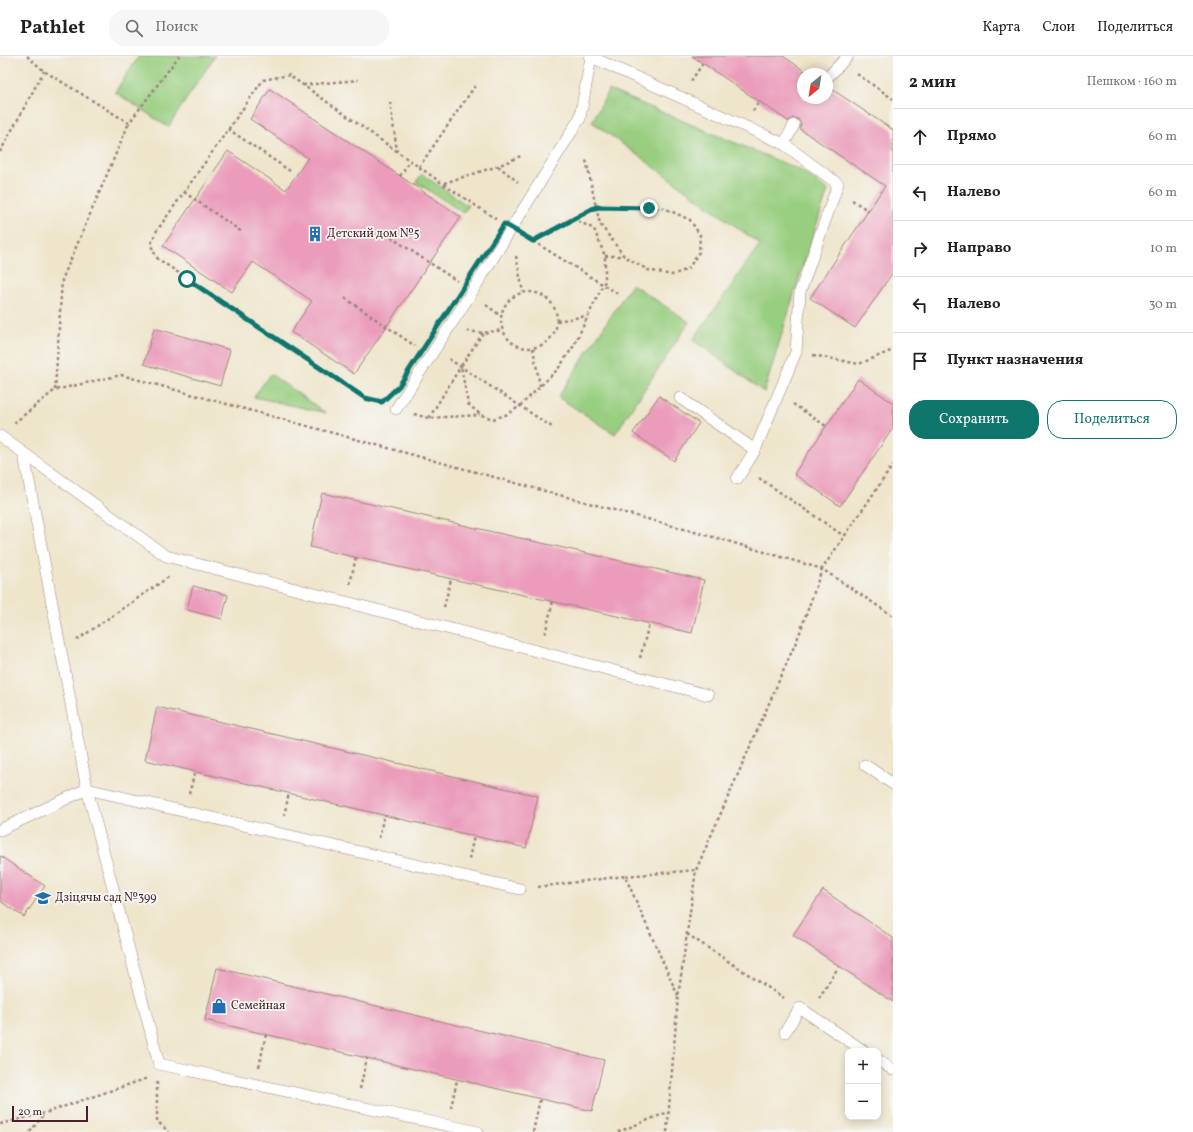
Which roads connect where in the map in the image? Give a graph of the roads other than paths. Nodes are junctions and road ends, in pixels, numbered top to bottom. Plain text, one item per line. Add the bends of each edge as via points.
1 (590, 56) edge
2 (845, 60) edge
3 (833, 72) edge
4 (794, 125) dead end
5 (784, 144) junction
6 (680, 398) dead end
7 (396, 409) road end
8 (0, 436) edge
9 (755, 450) junction
10 (24, 454) junction
11 (737, 479) dead end
12 (708, 694) dead end
13 (865, 765) dead end
14 (893, 784) edge
15 (87, 789) junction
16 (0, 830) edge
17 (520, 889) road end
18 (784, 1032) dead end
19 (860, 1048) edge
20 (881, 1062) edge
21 (893, 1070) edge
22 (478, 1132) edge

1 - 5 lane
1 - 7 lane via 580,118
2 - 3 lane
4 - 5 lane
5 - 9 lane via 838,184 800,292 796,352
6 - 9 lane
8 - 10 lane
9 - 11 lane
10 - 12 lane via 166,556
10 - 15 lane
13 - 14 lane
15 - 16 lane
15 - 17 lane
15 - 22 lane via 158,1070 255,1085
18 - 19 lane via 804,1011
20 - 21 lane

